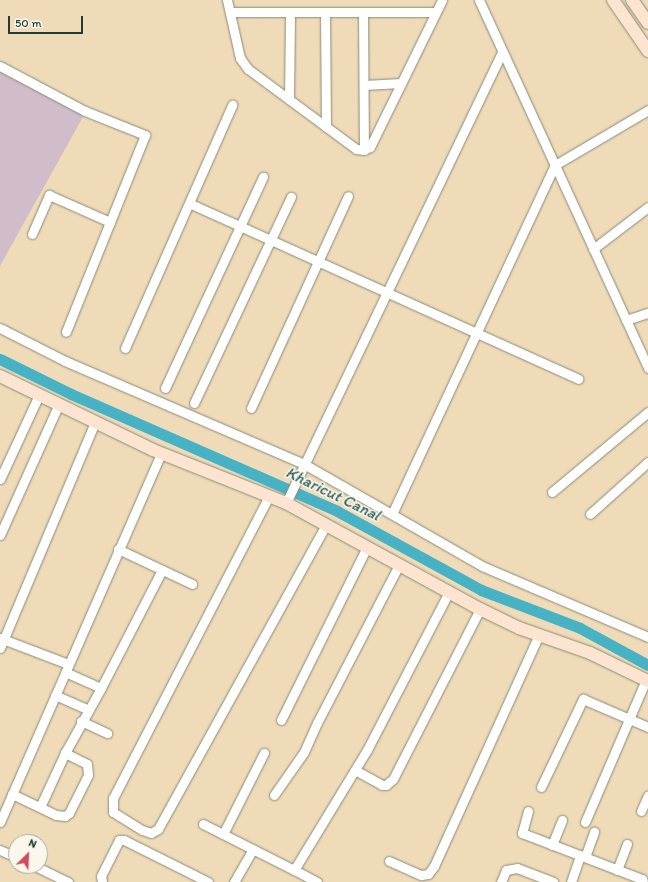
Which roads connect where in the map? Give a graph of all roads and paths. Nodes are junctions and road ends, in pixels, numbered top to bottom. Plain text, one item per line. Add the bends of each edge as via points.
1 (227, 0) edge
2 (442, 0) edge
3 (479, 0) edge
4 (613, 0) edge
5 (632, 0) edge
6 (230, 12) junction
7 (290, 12) junction
8 (325, 12) junction
9 (363, 12) junction
10 (436, 12) junction
11 (648, 23) edge
12 (648, 51) edge
13 (502, 53) junction
14 (0, 66) edge
15 (401, 84) junction
16 (364, 85) junction
17 (289, 99) junction
18 (232, 105) dead end
19 (648, 110) edge
20 (326, 127) junction
21 (364, 150) junction
22 (555, 166) junction
23 (263, 177) dead end
24 (291, 196) dead end
25 (348, 196) dead end
26 (190, 204) junction
27 (648, 207) edge
28 (110, 222) junction
29 (240, 226) junction
30 (32, 234) dead end
31 (270, 240) junction
32 (593, 249) junction
33 (319, 262) junction
34 (386, 292) junction
35 (648, 314) edge
36 (626, 320) junction
37 (0, 328) edge
38 (66, 332) dead end
39 (476, 333) junction
40 (125, 348) dead end
41 (648, 368) edge
42 (1, 379) edge
43 (578, 379) dead end
44 (165, 388) dead end
45 (39, 395) junction
46 (194, 403) dead end
47 (59, 404) junction
48 (251, 408) dead end
49 (648, 412) edge
50 (96, 422) junction
51 (161, 453) junction
52 (648, 462) edge
53 (304, 464) junction
54 (0, 479) edge
55 (552, 492) dead end
56 (269, 496) junction
57 (286, 503) junction
58 (392, 514) junction
59 (590, 514) dead end
60 (326, 525) junction
61 (0, 535) edge
62 (367, 547) junction
63 (118, 549) junction
64 (399, 565) junction
65 (162, 570) junction
66 (192, 584) dead end
67 (449, 592) junction
68 (480, 609) junction
69 (539, 635) junction
70 (648, 637) edge
71 (1, 642) edge
72 (66, 668) junction
73 (647, 681) edge
74 (101, 688) junction
75 (54, 695) junction
76 (87, 709) junction
77 (629, 719) junction
78 (281, 720) dead end
79 (81, 721) junction
80 (648, 727) edge
81 (106, 733) dead end
82 (65, 753) junction
83 (264, 753) dead end
84 (355, 770) junction
85 (540, 787) dead end
86 (12, 794) junction
87 (274, 795) dead end
88 (648, 795) edge
89 (40, 807) junction
90 (528, 811) dead end
91 (641, 811) dead end
92 (562, 820) dead end
93 (0, 822) edge
94 (585, 822) dead end
95 (203, 824) dead end
96 (594, 832) dead end
97 (223, 834) junction
98 (627, 844) dead end
99 (552, 845) junction
100 (252, 849) junction
101 (582, 856) junction
102 (388, 861) dead end
103 (294, 870) junction
104 (617, 870) junction
105 (48, 872) edge
106 (537, 879) edge
107 (68, 882) edge
108 (102, 882) edge
109 (208, 882) edge
110 (234, 882) edge
111 (317, 882) edge
112 (501, 882) edge
113 (553, 882) edge
114 (571, 882) edge
115 (643, 882) edge

1 - 6 street
2 - 10 street
3 - 13 street
4 - 12 street
5 - 11 street
6 - 7 street
6 - 17 street via 240,58 248,69
7 - 8 street
7 - 17 street
8 - 9 street
8 - 20 street
9 - 10 street
9 - 16 street
10 - 15 street
13 - 22 street
13 - 34 street
14 - 28 street via 85,111 145,136
15 - 16 street
15 - 21 street via 370,147
16 - 21 street
17 - 20 street
18 - 26 street
19 - 22 street
20 - 21 street via 356,149
22 - 32 street
22 - 39 street
23 - 29 street
24 - 31 street
25 - 33 street
26 - 29 street
26 - 40 street
27 - 32 street
28 - 30 street via 49,195
28 - 38 street
29 - 31 street
29 - 44 street
31 - 33 street
31 - 46 street
32 - 36 street
33 - 34 street
33 - 48 street
34 - 39 street
34 - 53 street
35 - 36 street
36 - 41 street
37 - 53 street via 65,361
39 - 43 street
39 - 58 street
42 - 45 street
45 - 47 street
45 - 54 street
47 - 50 street
47 - 61 street
49 - 55 street
50 - 51 street
50 - 71 street
51 - 56 street
51 - 63 street
52 - 59 street
53 - 57 street
53 - 58 street
56 - 57 street
56 - 60 street via 113,798 114,812 142,830 151,833 158,829
57 - 60 street
58 - 70 street via 484,567
60 - 62 street
62 - 64 street
62 - 78 street
63 - 65 street
63 - 72 street
64 - 67 street
64 - 87 street via 304,752
65 - 66 street
65 - 74 street
67 - 68 street
67 - 84 street
68 - 69 street
68 - 84 street via 393,779 382,785
69 - 73 street via 590,653
69 - 102 street via 434,866 428,874 421,875
71 - 72 street
72 - 74 street
72 - 75 street
73 - 77 street
74 - 76 street
75 - 76 street
75 - 86 street
76 - 79 street
77 - 80 street
77 - 85 street via 582,699
77 - 94 street
79 - 81 street
79 - 82 street
82 - 89 street
82 - 89 street via 87,764 88,775 69,813 56,815
83 - 97 street
84 - 103 street
86 - 89 street
86 - 93 street
88 - 91 street
90 - 99 street via 522,833
92 - 99 street
95 - 97 street
96 - 101 street
97 - 100 street
98 - 104 street
99 - 101 street
100 - 103 street
100 - 110 street
101 - 104 street
101 - 114 street
103 - 111 street
104 - 115 street via 642,879
105 - 107 street
106 - 112 street via 510,868 506,870
106 - 113 street
108 - 109 street via 101,876 115,844 119,840 124,840

